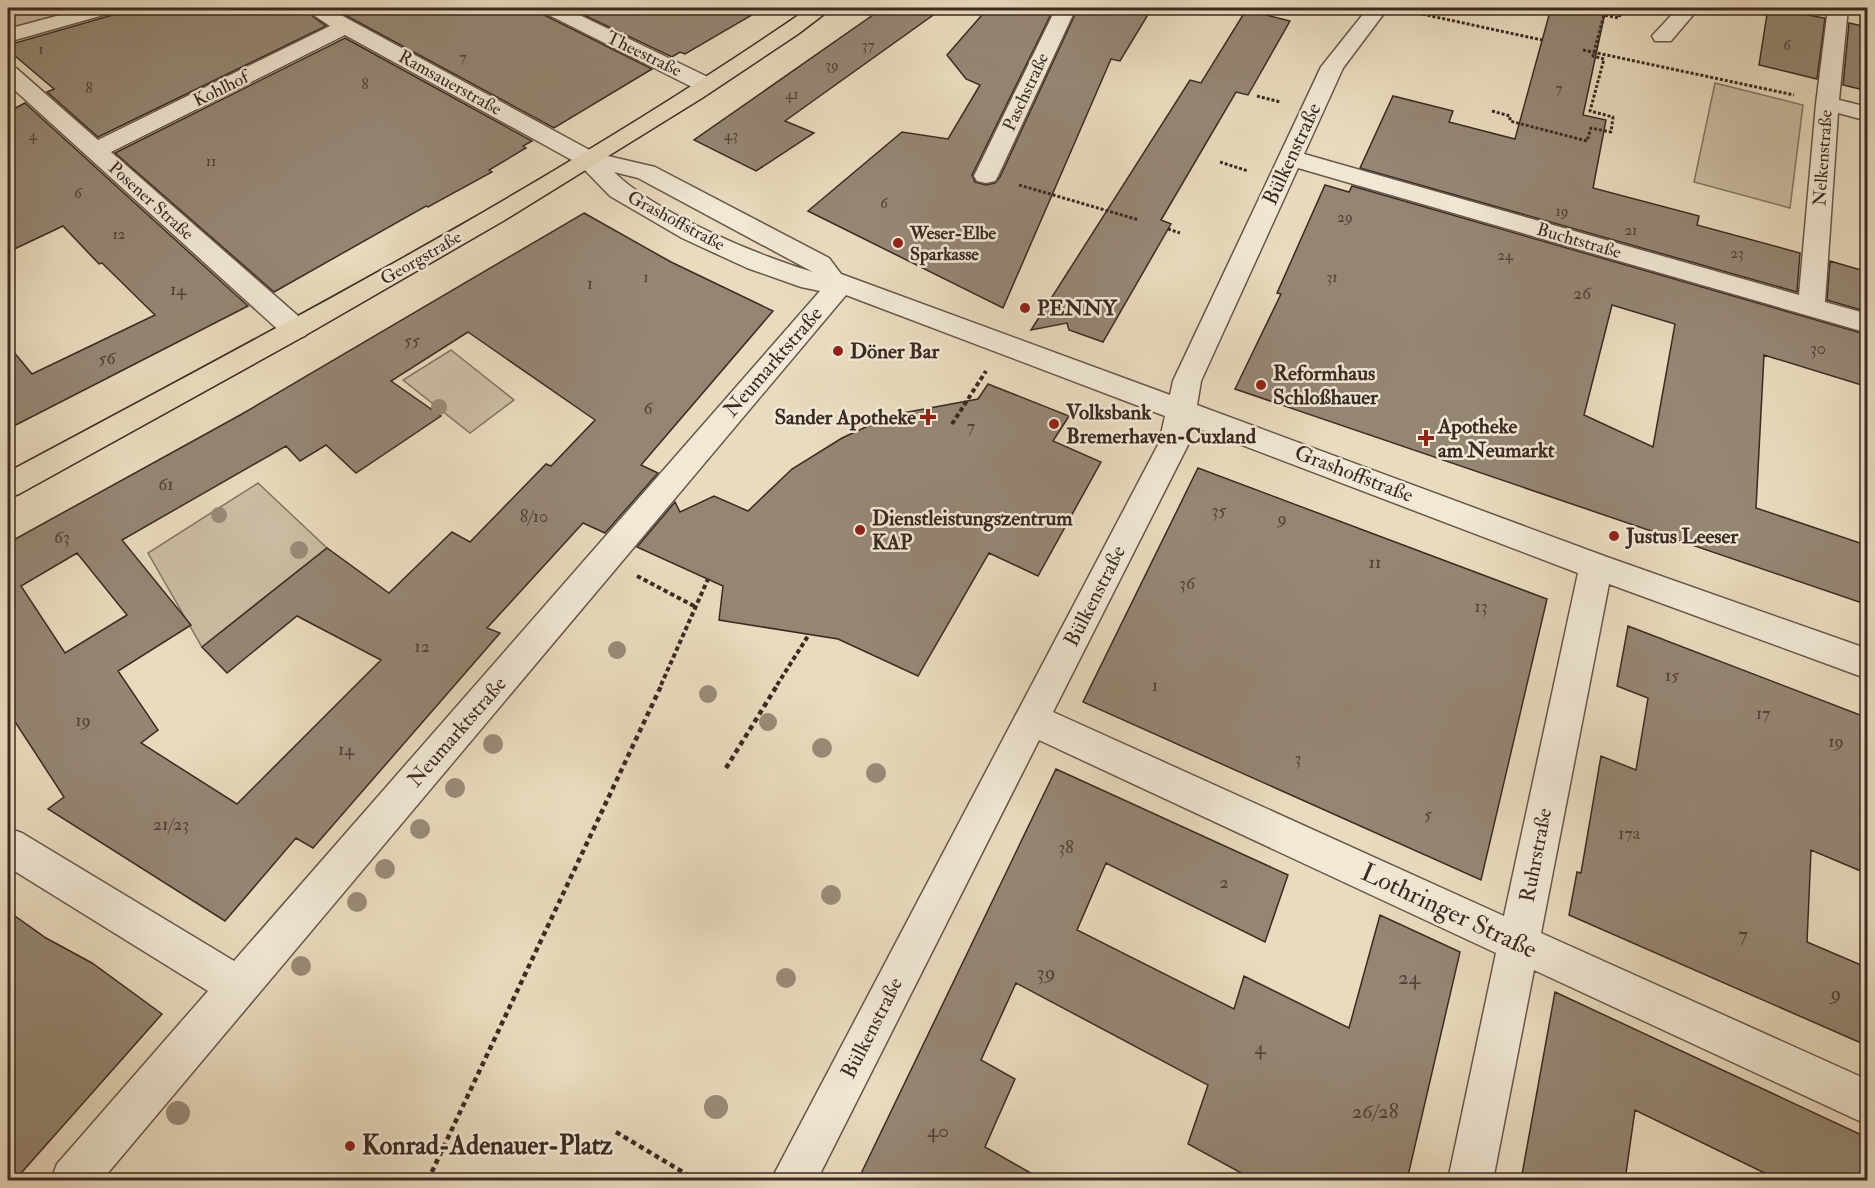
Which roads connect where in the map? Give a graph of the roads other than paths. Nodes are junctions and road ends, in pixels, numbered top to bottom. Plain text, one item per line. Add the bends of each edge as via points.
1 (107, 8) edge
2 (313, 8) edge
3 (550, 8) edge
4 (822, 8) edge
5 (1066, 8) edge
6 (1378, 8) edge
7 (1689, 8) edge
8 (1838, 8) edge
9 (346, 26) junction
10 (8, 36) edge
11 (1663, 36) dead end
12 (8, 73) edge
13 (706, 86) junction
14 (32, 94) junction
15 (1827, 104) junction
16 (8, 105) edge
17 (1868, 114) edge
18 (95, 151) junction
19 (1290, 158) junction
20 (588, 159) junction
21 (986, 176) road end
22 (841, 283) junction
23 (1811, 308) junction
24 (1868, 324) edge
25 (295, 329) junction
26 (1182, 409) junction
27 (8, 486) edge
28 (1596, 566) junction
29 (1868, 664) edge
30 (1031, 719) junction
31 (8, 846) edge
32 (1519, 942) junction
33 (239, 987) junction
34 (1868, 1102) edge
35 (73, 1180) edge
36 (793, 1180) edge
37 (1470, 1180) edge

1 - 10 street
2 - 9 street, Ramsauerstraße
3 - 13 street, Theestraße
4 - 13 main road, Georgstraße
5 - 21 street, Paschstraße
6 - 19 street, Bülkenstraße via 1332,67
7 - 11 street
8 - 15 street, Nelkenstraße
9 - 18 street, Kohlhof
9 - 20 street, Ramsauerstraße
12 - 14 street, Posener Straße
13 - 20 main road, Georgstraße
14 - 16 street
14 - 18 street, Posener Straße
15 - 17 street
15 - 23 street, Nelkenstraße
18 - 25 street, Posener Straße
19 - 23 street, Buchtstraße
19 - 26 street, Bülkenstraße via 1186,381
20 - 22 street, Grashoffstraße via 619,191 691,232 810,281
20 - 25 main road, Georgstraße
22 - 26 street, Grashoffstraße
22 - 33 street, Neumarktstraße
23 - 24 street, Buchtstraße
25 - 27 main road, Georgstraße
26 - 28 street, Grashoffstraße
26 - 30 street, Bülkenstraße via 1174,443
28 - 29 street, Grashoffstraße
28 - 32 street, Ruhrstraße
30 - 32 street, Lothringer Straße
30 - 36 street, Bülkenstraße
31 - 33 street
32 - 34 street, Lothringer Straße
32 - 37 street, Ruhrstraße
33 - 35 street, Neumarktstraße

